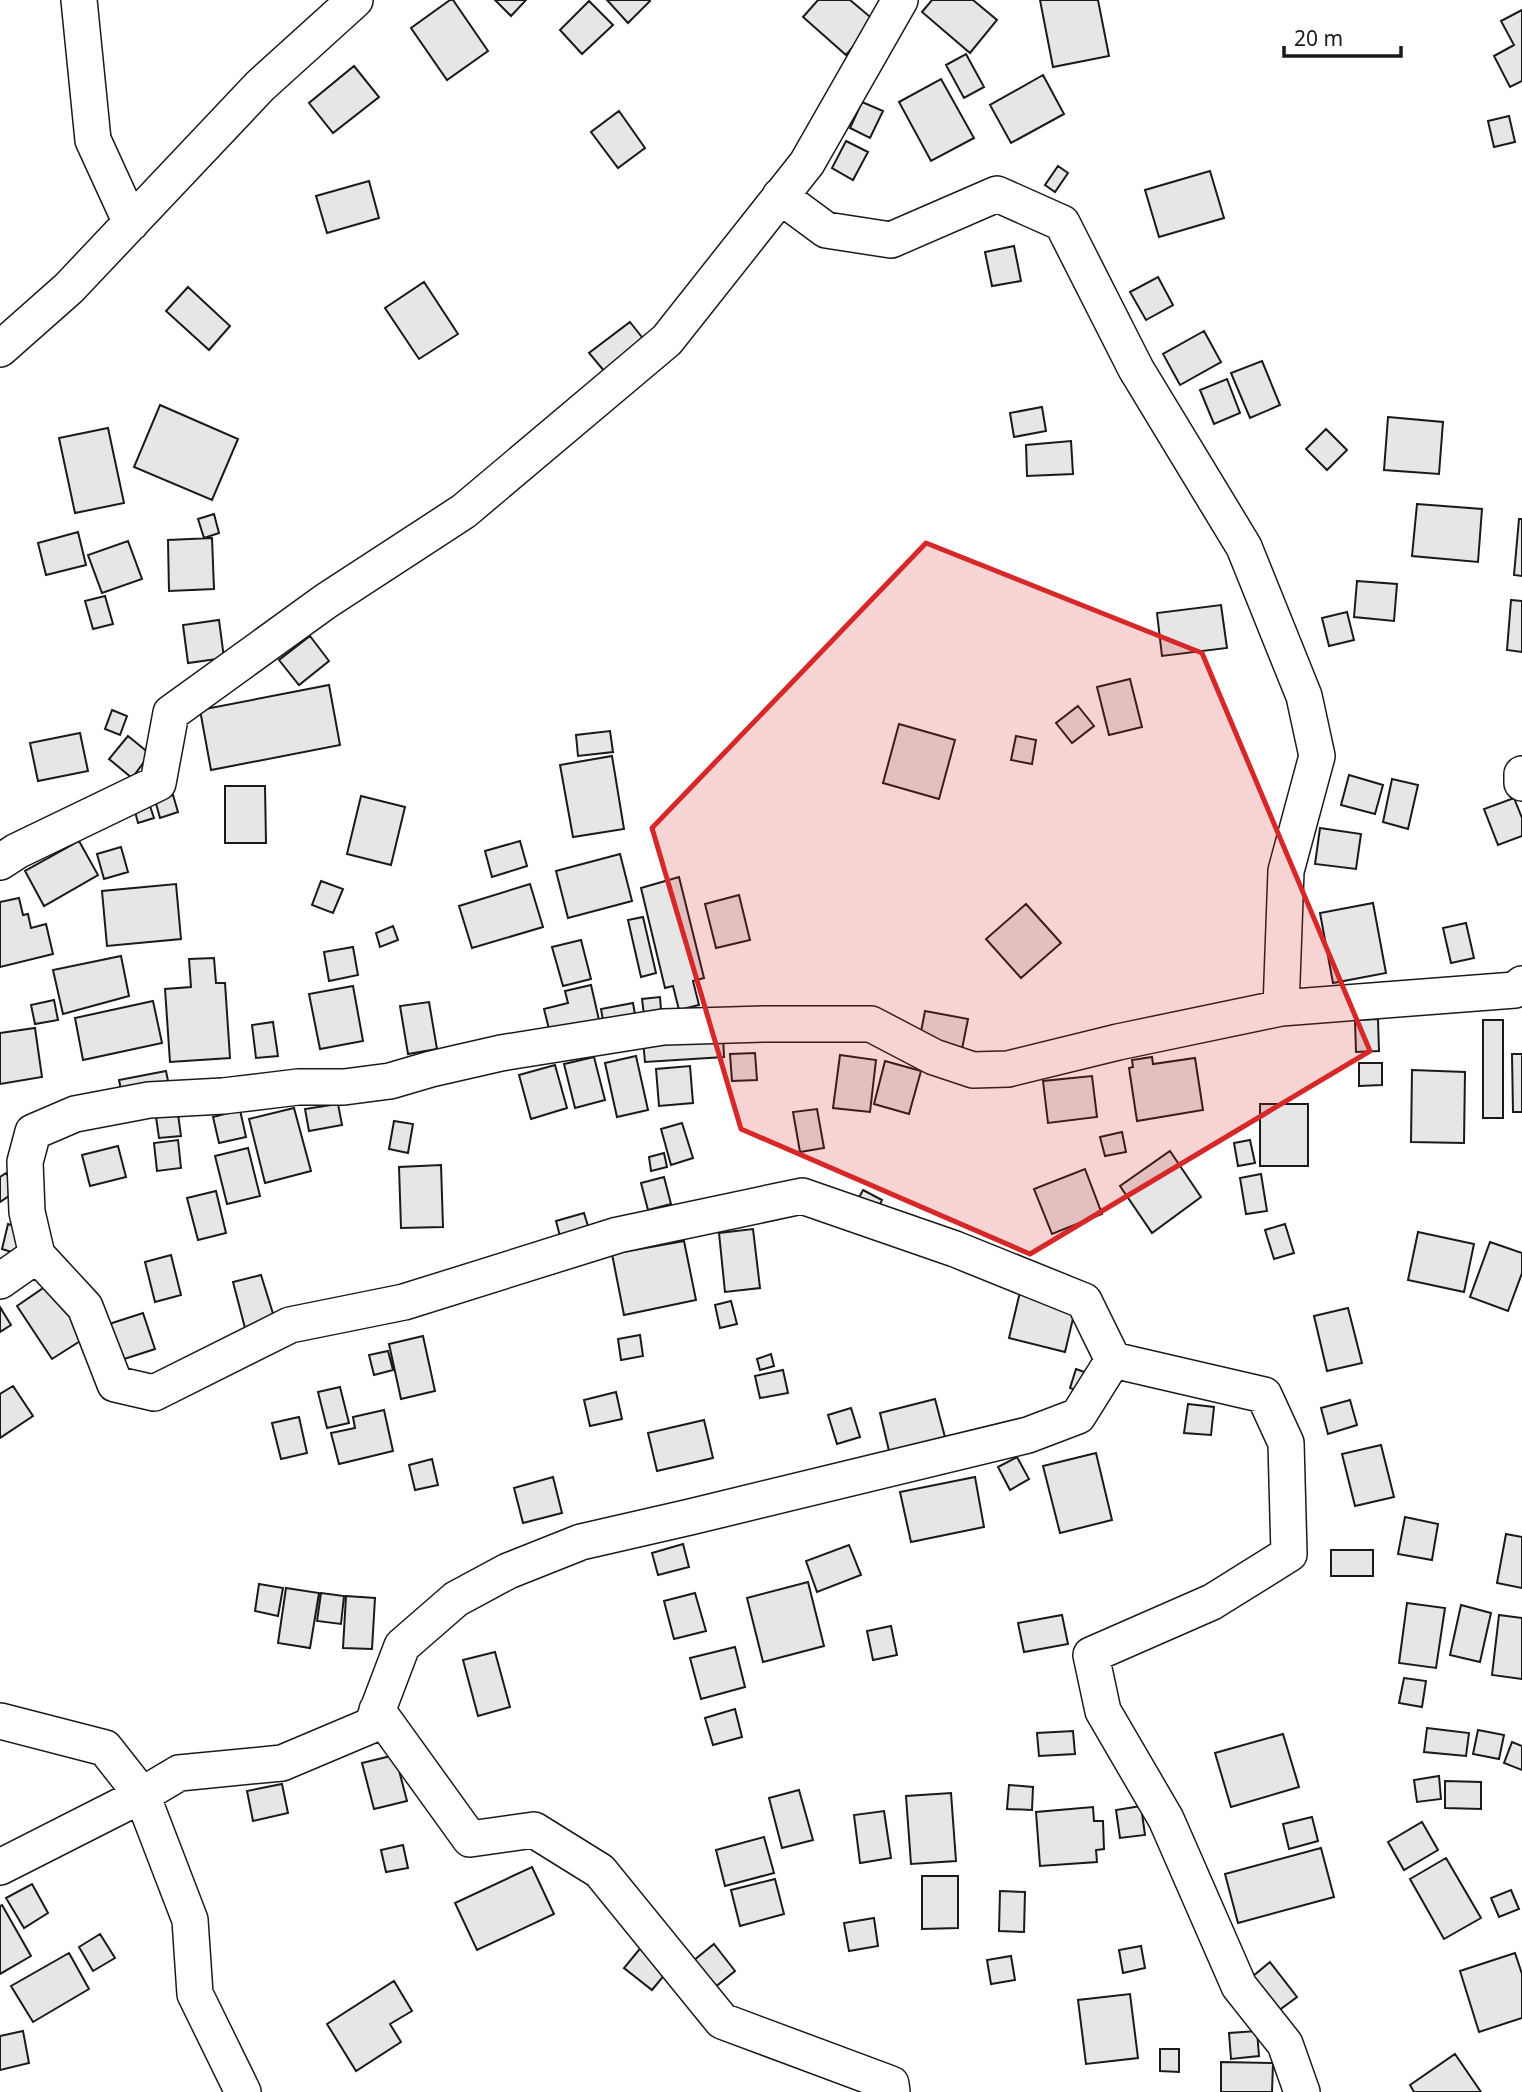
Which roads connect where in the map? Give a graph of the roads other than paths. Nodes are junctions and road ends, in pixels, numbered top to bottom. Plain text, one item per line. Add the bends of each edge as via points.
1 (79, 0) edge
2 (355, 0) edge
3 (900, 0) edge
4 (780, 196) junction
5 (131, 223) junction
6 (0, 349) edge
7 (1522, 774) edge
8 (1522, 783) edge
9 (0, 862) edge
10 (1522, 984) edge
11 (1281, 1008) junction
12 (37, 1255) junction
13 (0, 1280) edge
14 (1113, 1360) junction
15 (377, 1710) junction
16 (0, 1721) edge
17 (142, 1795) junction
18 (0, 1867) edge
19 (243, 2092) edge
20 (892, 2092) edge
21 (1302, 2092) edge

1 - 5 street via 93,140
2 - 5 street via 260,86
3 - 4 street via 807,163
4 - 9 street via 667,340 464,511 326,601 171,713 158,783
4 - 11 street via 825,230 891,240 997,194 1062,223 1136,369 1244,547 1304,696 1317,756 1286,871
5 - 6 street via 69,288
7 - 8 street
10 - 11 street via 1514,990
11 - 12 street via 1008,1069 973,1070 934,1057 871,1024 663,1027 501,1053 390,1081 149,1100 75,1114 33,1132 25,1162 27,1212
12 - 13 street
12 - 14 street via 85,1307 115,1384 155,1393 289,1325 404,1302 618,1236 802,1196 1084,1301
14 - 15 street via 1078,1416 1028,1435 581,1542 508,1570 456,1599 402,1646
14 - 21 street via 1264,1395 1286,1443 1289,1555 1212,1602 1091,1655 1102,1711 1166,1819 1239,1986 1285,2044
15 - 17 street via 372,1725 282,1763 179,1773
15 - 20 street via 470,1839 534,1830 600,1871 722,2021 891,2084
16 - 17 street via 105,1748
17 - 18 street
17 - 19 street via 190,1920 195,1994

